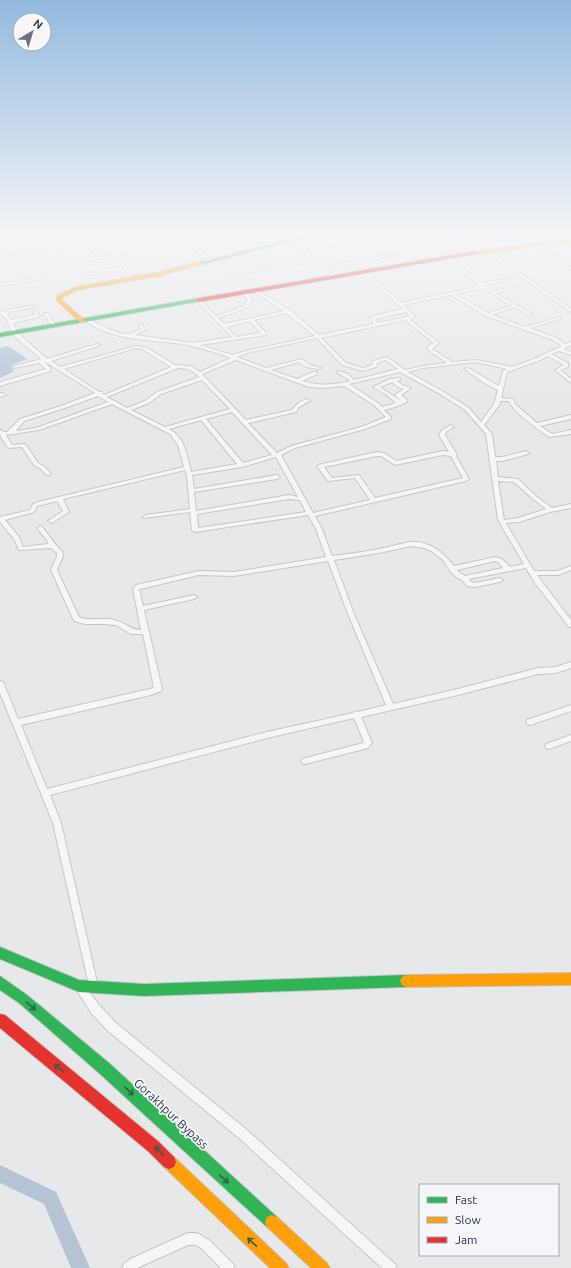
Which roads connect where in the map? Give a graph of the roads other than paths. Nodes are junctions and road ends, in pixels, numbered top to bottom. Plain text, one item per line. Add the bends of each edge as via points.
1 (71, 291) edge
2 (255, 291) edge
3 (256, 291) edge
4 (387, 291) edge
5 (463, 291) edge
6 (495, 291) edge
7 (543, 291) edge
8 (491, 292) joint
9 (244, 293) junction
10 (452, 294) junction
11 (199, 301) junction
12 (401, 304) junction
13 (32, 306) dead end
14 (516, 306) junction
15 (407, 310) junction
16 (288, 311) junction
17 (571, 311) edge
18 (35, 312) dead end
19 (2, 313) edge
20 (46, 314) dead end
21 (530, 314) dead end
22 (488, 316) junction
23 (215, 318) junction
24 (404, 318) junction
25 (558, 318) dead end
26 (250, 320) junction
27 (84, 321) junction
28 (10, 322) junction
29 (377, 324) junction
30 (140, 325) dead end
31 (54, 326) junction
32 (223, 326) junction
33 (526, 328) junction
34 (16, 333) junction
35 (0, 335) edge
36 (130, 335) junction
37 (317, 337) junction
38 (235, 338) junction
39 (571, 343) edge
40 (99, 345) dead end
41 (193, 345) junction
42 (565, 346) junction
43 (559, 349) junction
44 (547, 354) junction
45 (571, 354) edge
46 (234, 358) junction
47 (44, 360) junction
48 (450, 363) junction
49 (16, 367) dead end
50 (175, 367) junction
51 (319, 368) dead end
52 (510, 368) junction
53 (59, 369) junction
54 (266, 369) junction
55 (466, 369) dead end
56 (403, 371) junction
57 (339, 372) dead end
58 (571, 372) edge
59 (315, 373) dead end
60 (201, 375) junction
61 (563, 375) junction
62 (398, 379) dead end
63 (392, 380) junction
64 (298, 381) junction
65 (571, 381) edge
66 (354, 382) junction
67 (0, 384) edge
68 (343, 384) junction
69 (500, 389) junction
70 (102, 395) junction
71 (498, 399) junction
72 (307, 401) dead end
73 (113, 402) junction
74 (400, 403) junction
75 (381, 409) junction
76 (127, 410) junction
77 (233, 410) junction
78 (571, 417) edge
79 (203, 418) junction
80 (244, 422) junction
81 (536, 425) junction
82 (481, 426) junction
83 (451, 427) dead end
84 (164, 429) junction
85 (571, 432) edge
86 (1, 433) edge
87 (9, 433) junction
88 (526, 452) dead end
89 (277, 455) junction
90 (454, 455) junction
91 (492, 459) junction
92 (241, 465) junction
93 (188, 471) junction
94 (48, 474) dead end
95 (277, 477) dead end
96 (495, 479) junction
97 (192, 491) junction
98 (59, 498) junction
99 (303, 499) junction
100 (373, 500) junction
101 (571, 506) edge
102 (549, 510) junction
103 (193, 511) junction
104 (310, 514) junction
105 (146, 517) dead end
106 (0, 520) edge
107 (51, 521) dead end
108 (502, 522) junction
109 (40, 528) dead end
110 (52, 546) junction
111 (330, 559) junction
112 (528, 565) junction
113 (571, 568) edge
114 (452, 569) junction
115 (508, 569) junction
116 (532, 573) junction
117 (464, 578) junction
118 (500, 580) dead end
119 (194, 597) dead end
120 (140, 609) junction
121 (571, 625) edge
122 (146, 632) junction
123 (571, 665) edge
124 (0, 684) edge
125 (391, 707) junction
126 (571, 708) edge
127 (356, 714) junction
128 (530, 722) dead end
129 (16, 723) junction
130 (571, 738) edge
131 (549, 746) dead end
132 (305, 761) dead end
133 (44, 793) junction
134 (0, 953) edge
135 (571, 979) edge
136 (0, 982) edge
137 (79, 986) junction
138 (93, 987) junction
139 (0, 1020) edge
140 (131, 1265) edge
141 (229, 1268) edge
142 (281, 1268) edge
143 (322, 1268) edge
144 (391, 1268) edge

1 - 27 main road via 60,296 59,300
2 - 9 main road
3 - 16 street
4 - 12 street
5 - 10 street
6 - 8 street
7 - 17 street
8 - 14 street
9 - 11 main road
9 - 23 street via 251,300 247,307
10 - 12 street
10 - 22 street
11 - 23 street
11 - 27 main road
12 - 15 street
13 - 19 street
14 - 21 street
14 - 22 street
15 - 24 street via 413,316
15 - 29 street via 372,318
16 - 26 street
16 - 37 street
18 - 28 street via 38,315
19 - 28 street
20 - 31 street
22 - 33 street
23 - 32 street
24 - 29 street
24 - 48 street via 437,343 429,349
25 - 33 street
26 - 32 street
26 - 38 street via 264,334
27 - 31 main road
27 - 36 street via 105,331
28 - 34 street
29 - 37 street
30 - 36 street via 144,329
31 - 34 main road
32 - 38 street
33 - 42 street via 555,339
34 - 35 main road
34 - 47 street
36 - 41 street
37 - 46 street via 246,352
37 - 56 street via 344,364 366,370 375,366 375,362 386,358
38 - 41 street
39 - 42 street
40 - 47 street
41 - 46 street
42 - 43 street
43 - 44 street
43 - 45 street
44 - 52 street
44 - 61 street via 566,364 557,370
46 - 54 street
46 - 60 street
47 - 49 street
47 - 53 street
47 - 67 street via 49,370
48 - 52 street via 478,361
48 - 56 street
50 - 53 street via 143,348 136,347
50 - 60 street via 187,367
50 - 70 street
51 - 54 street via 308,366 300,360
52 - 69 street via 504,372
53 - 70 street
54 - 64 street
55 - 69 street
56 - 66 street
56 - 82 street via 466,409
57 - 66 street via 346,374
58 - 61 street
59 - 64 street
60 - 76 street
60 - 77 street
61 - 65 street
62 - 63 street
63 - 74 street via 408,388 398,394 405,401
63 - 74 street via 376,387
64 - 68 street via 314,386
66 - 68 street
68 - 75 street
69 - 71 street
70 - 73 street
70 - 87 street via 22,420 15,430
71 - 81 street via 511,400 513,405
71 - 82 street
72 - 80 street via 297,406 294,411
73 - 76 street
73 - 87 street via 37,429
74 - 75 street
75 - 89 street via 388,419 293,447
76 - 84 street
77 - 79 street
77 - 80 street
78 - 81 street
79 - 84 street
79 - 92 street
80 - 89 street
81 - 85 street via 551,436
82 - 91 street via 489,434
83 - 90 street via 442,435
84 - 93 street via 176,437
86 - 87 street
86 - 94 street via 10,447 23,445 36,464
88 - 91 street via 502,459
89 - 92 street
89 - 99 street
90 - 100 street via 466,479
90 - 100 street via 443,453 395,463 382,454 377,454 320,466 330,480 357,476
91 - 96 street
92 - 93 street
93 - 97 street
93 - 98 street
95 - 97 street
96 - 102 street via 516,480
96 - 108 street
97 - 103 street
98 - 106 street via 37,504 30,512
98 - 107 street via 66,512
99 - 103 street via 288,497
99 - 104 street
100 - 104 street
101 - 102 street
102 - 108 street
103 - 104 street via 194,528 198,530
103 - 105 street
104 - 111 street via 319,529
106 - 110 street via 17,538 21,549
108 - 112 street
109 - 110 street
110 - 122 street via 61,554 54,570 76,619 114,622 132,632
111 - 114 street via 411,544 433,550
111 - 120 street via 234,574 199,574 138,587 136,589
111 - 125 street
112 - 115 street
112 - 116 street
113 - 116 street via 558,572
114 - 115 street via 495,559 500,560
114 - 117 street
115 - 117 street
116 - 121 street
117 - 118 street via 474,585
119 - 120 street
120 - 122 street
122 - 129 street via 158,689
123 - 125 street
124 - 129 street
125 - 127 street
126 - 128 street
127 - 132 street via 368,743 365,746
127 - 133 street
129 - 133 street
130 - 131 street
133 - 138 street via 57,823
134 - 137 main road
135 - 138 main road via 367,982 144,990
136 -> 143 main road, Gorakhpur Bypass via 104,1068
137 - 138 main road
137 - 144 street via 112,1027 243,1134
142 -> 139 main road via 154,1147
140 - 141 street via 188,1239 197,1239

